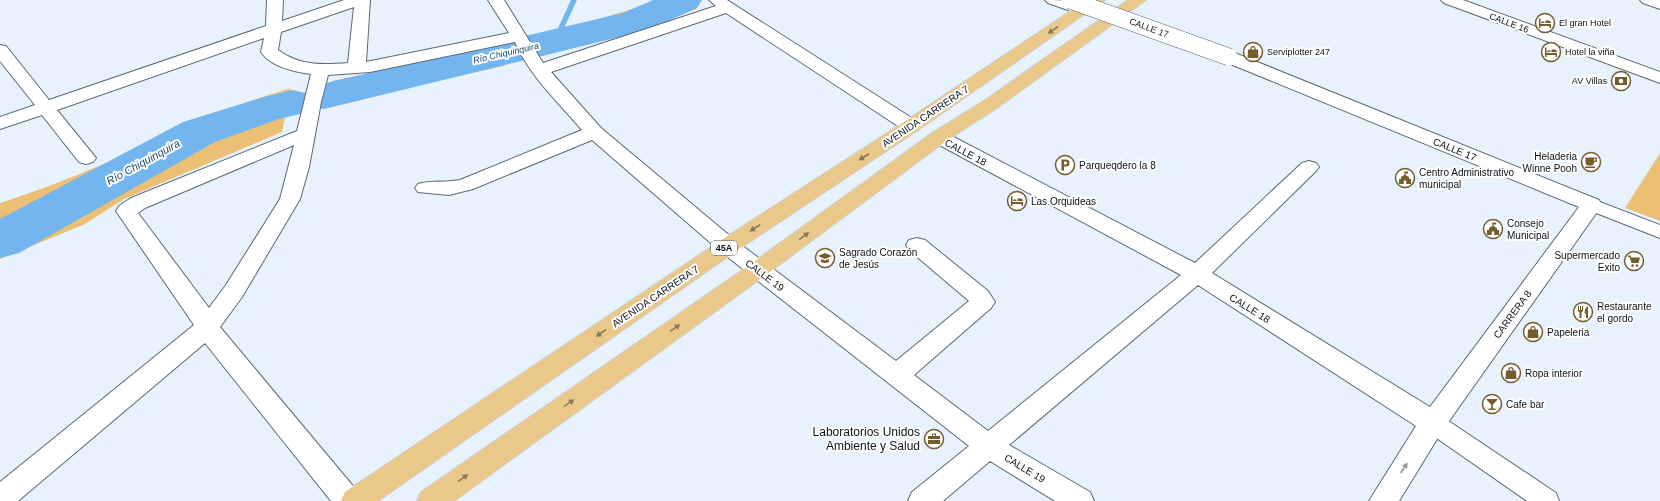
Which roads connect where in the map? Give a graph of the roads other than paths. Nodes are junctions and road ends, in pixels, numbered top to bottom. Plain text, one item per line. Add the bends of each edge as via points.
1 (275, 0) edge
2 (360, 0) edge
3 (496, 0) edge
4 (1053, 0) edge
5 (1449, 0) edge
6 (1648, 0) edge
7 (1087, 2) edge
8 (722, 4) edge
9 (1660, 4) edge
10 (1123, 10) edge
11 (274, 28) junction
12 (0, 50) edge
13 (528, 52) junction
14 (1250, 66) junction
15 (355, 68) junction
16 (318, 78) junction
17 (1660, 78) edge
18 (47, 107) junction
19 (0, 123) edge
20 (306, 124) junction
21 (911, 126) junction
22 (594, 132) junction
23 (939, 137) junction
24 (86, 158) dead end
25 (1309, 168) dead end
26 (425, 188) dead end
27 (1592, 205) junction
28 (1660, 232) edge
29 (917, 245) dead end
30 (728, 246) junction
31 (759, 269) junction
32 (1197, 274) junction
33 (207, 328) junction
34 (897, 375) junction
35 (1433, 423) junction
36 (988, 446) junction
37 (0, 499) edge
38 (348, 501) edge
39 (355, 501) edge
40 (431, 501) edge
41 (922, 501) edge
42 (1080, 501) edge
43 (1383, 501) edge
44 (1547, 501) edge

1 - 11 street
2 - 11 street
2 - 15 street via 358,60
3 - 13 street, CALLE 19
4 - 7 street, CALLE 17
5 - 17 street, CALLE 16
6 - 9 street
7 - 14 street, CALLE 17, bridge
7 -> 21 main road, AVENIDA CARRERA 7 / 45A
8 - 13 street
8 - 21 street
10 - 14 street, CALLE 17 via 1223,64
10 - 23 main road via 991,104
11 - 16 street via 269,52 282,61 306,69
11 - 18 street
12 - 18 street
13 - 15 street
13 - 22 street, CALLE 19
14 - 27 street, CALLE 17
15 - 16 street
16 - 20 street
18 - 19 street
18 - 24 street
20 - 33 street via 296,182 290,199 234,291
20 - 33 street via 126,211 205,321
21 -> 30 main road, AVENIDA CARRERA 7 / 45A
22 - 26 street via 466,185 449,189
22 - 30 street, CALLE 19
31 -> 23 main road
23 - 32 street, CALLE 18
25 - 32 street
27 - 28 street, CALLE 17
27 - 35 street, CARRERA 8
29 - 34 street via 983,302
30 - 31 street, CALLE 19
30 -> 39 main road, AVENIDA CARRERA 7 / 45A
31 - 34 street, CALLE 19
40 -> 31 main road
32 - 35 street, CALLE 18
32 - 36 street
33 - 37 street
33 - 38 street
34 - 36 street, CALLE 19
43 -> 35 street, CARRERA 8
35 - 44 street, CALLE 18
36 - 41 street
36 - 42 street, CALLE 19

